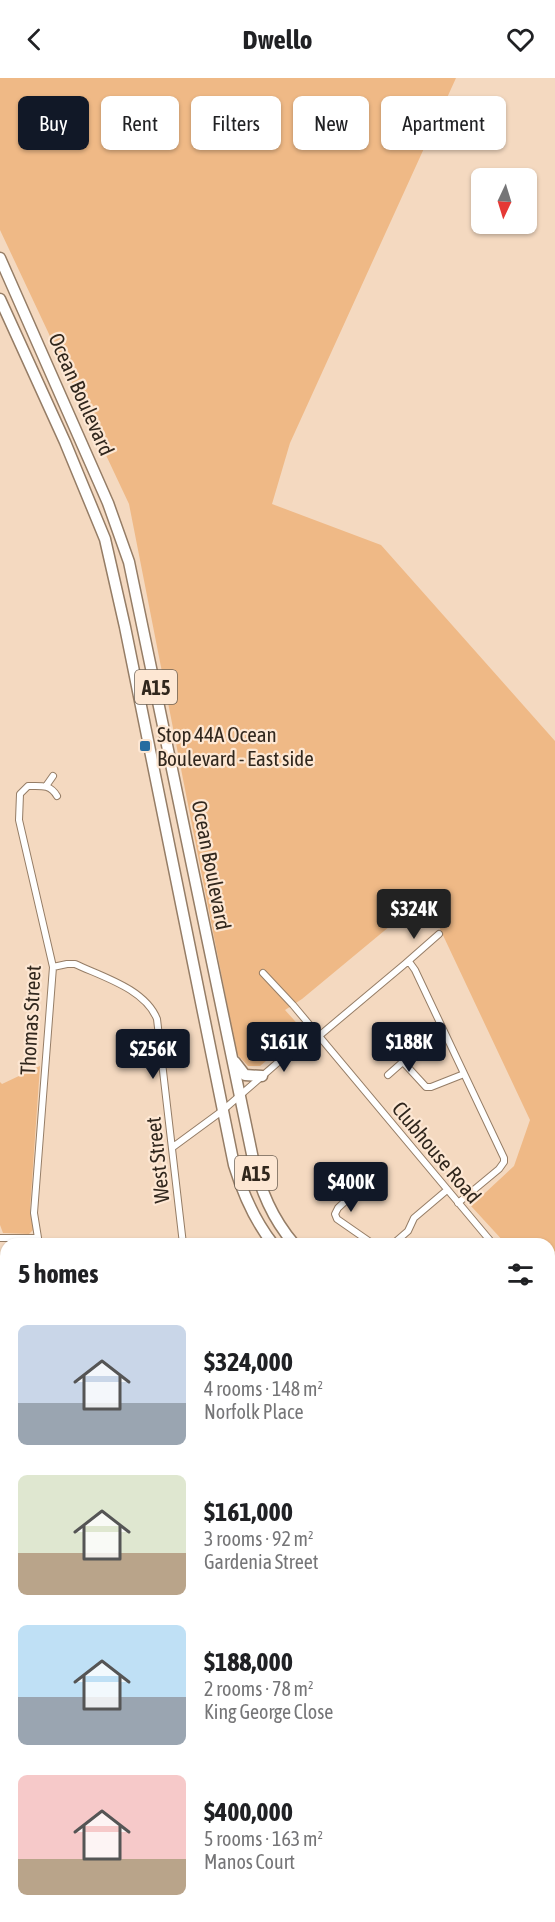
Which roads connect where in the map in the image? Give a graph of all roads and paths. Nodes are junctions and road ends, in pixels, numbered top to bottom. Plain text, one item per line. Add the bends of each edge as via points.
1 (0, 258) edge
2 (0, 299) edge
3 (53, 776) dead end
4 (46, 786) junction
5 (57, 796) dead end
6 (438, 934) dead end
7 (209, 950) junction
8 (406, 963) junction
9 (53, 967) junction
10 (263, 973) dead end
11 (197, 980) junction
12 (319, 1036) junction
13 (228, 1042) junction
14 (414, 1052) dead end
15 (403, 1062) junction
16 (464, 1074) junction
17 (388, 1075) dead end
18 (262, 1076) junction
19 (239, 1095) junction
20 (222, 1111) junction
21 (173, 1148) junction
22 (368, 1180) dead end
23 (447, 1190) junction
24 (458, 1203) junction
25 (38, 1238) edge
26 (182, 1238) edge
27 (269, 1238) edge
28 (289, 1238) edge
29 (364, 1238) edge
30 (400, 1238) edge
31 (488, 1238) edge

1 - 7 main road, Ocean Boulevard / A15 via 127,553
2 - 11 main road, Ocean Boulevard / A15 via 105,539
3 - 4 street
4 - 5 street
4 - 9 street, Thomas Street via 28,786 20,794 19,820
6 - 8 street
7 - 11 main road via 208,983 201,985
7 - 13 main road, Ocean Boulevard / A15
8 - 12 street
8 - 16 street via 415,970
9 - 21 street, West Street via 75,964 142,996 153,1008
9 - 25 street, Thomas Street via 34,1213
10 - 12 street, Clubhouse Road
11 - 20 main road, Ocean Boulevard / A15
12 - 18 street via 291,1051
12 - 23 street, Clubhouse Road
13 - 18 main road via 240,1071
13 - 19 main road, Ocean Boulevard / A15
14 - 15 street
15 - 16 street via 426,1087
15 - 17 street
16 - 24 street via 504,1162
18 - 19 street
19 - 20 street
19 - 28 main road, Ocean Boulevard / A15 via 259,1184
20 - 21 street
20 - 27 main road, Ocean Boulevard / A15 via 242,1191
21 - 26 street, West Street
22 - 29 street via 334,1214
23 - 24 street, Clubhouse Road
23 - 30 street via 414,1218
24 - 31 street, Clubhouse Road

